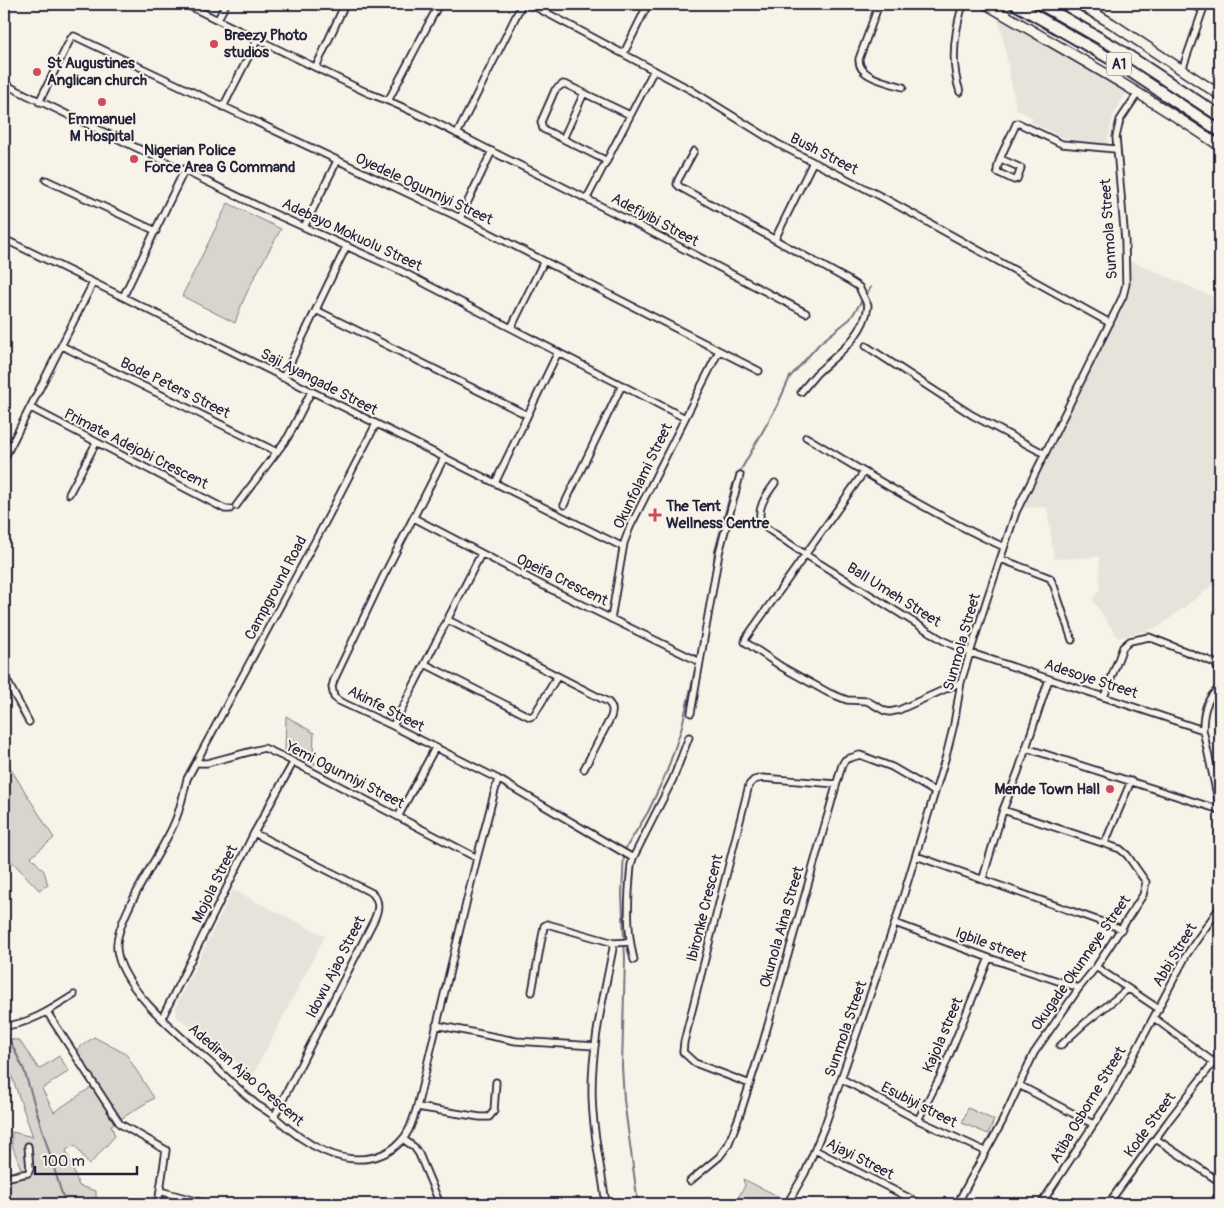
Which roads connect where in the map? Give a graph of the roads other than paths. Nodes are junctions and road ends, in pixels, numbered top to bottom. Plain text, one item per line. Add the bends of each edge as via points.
1 (185, 4) edge
2 (226, 4) edge
3 (345, 4) edge
4 (439, 4) edge
5 (522, 4) edge
6 (530, 4) edge
7 (648, 4) edge
8 (879, 4) edge
9 (963, 4) edge
10 (986, 4) edge
11 (1015, 4) edge
12 (1040, 4) edge
13 (1079, 4) edge
14 (1192, 4) edge
15 (1204, 7) edge
16 (218, 20) junction
17 (257, 40) junction
18 (624, 53) junction
19 (316, 67) junction
20 (654, 70) junction
21 (1182, 70) junction
22 (4, 84) edge
23 (902, 87) dead end
24 (960, 92) dead end
25 (584, 93) junction
26 (1138, 93) junction
27 (1220, 95) edge
28 (388, 101) junction
29 (39, 102) junction
30 (223, 107) junction
31 (630, 115) junction
32 (1220, 116) edge
33 (1220, 131) edge
34 (457, 134) junction
35 (564, 140) junction
36 (1220, 146) edge
37 (1115, 149) junction
38 (492, 151) junction
39 (694, 151) dead end
40 (1001, 159) dead end
41 (337, 161) junction
42 (607, 161) junction
43 (812, 162) junction
44 (185, 170) junction
45 (46, 180) dead end
46 (587, 198) junction
47 (460, 218) junction
48 (304, 227) junction
49 (156, 231) junction
50 (4, 239) edge
51 (775, 239) junction
52 (347, 245) junction
53 (544, 261) junction
54 (93, 283) junction
55 (123, 297) junction
56 (316, 310) junction
57 (806, 313) dead end
58 (1110, 323) junction
59 (511, 328) junction
60 (62, 346) junction
61 (866, 346) dead end
62 (719, 351) junction
63 (558, 352) junction
64 (759, 371) dead end
65 (283, 378) junction
66 (622, 385) junction
67 (311, 392) junction
68 (801, 392) dead end
69 (31, 408) junction
70 (527, 416) junction
71 (685, 418) junction
72 (376, 424) junction
73 (806, 437) dead end
74 (96, 443) junction
75 (277, 452) junction
76 (1044, 454) junction
77 (444, 458) junction
78 (4, 459) edge
79 (864, 472) junction
80 (740, 475) dead end
81 (495, 483) junction
82 (774, 483) dead end
83 (69, 494) dead end
84 (564, 505) dead end
85 (414, 518) junction
86 (623, 547) junction
87 (1004, 547) junction
88 (481, 554) junction
89 (806, 555) junction
90 (1001, 560) junction
91 (611, 619) junction
92 (448, 620) junction
93 (1072, 640) dead end
94 (971, 653) junction
95 (698, 661) junction
96 (425, 664) junction
97 (1220, 674) edge
98 (4, 676) edge
99 (558, 677) junction
100 (1049, 679) junction
101 (961, 682) junction
102 (1220, 688) edge
103 (1104, 697) junction
104 (691, 713) dead end
105 (29, 722) dead end
106 (393, 726) junction
107 (1203, 730) junction
108 (689, 737) dead end
109 (435, 748) junction
110 (1026, 748) junction
111 (196, 763) junction
112 (293, 763) junction
113 (584, 769) dead end
114 (498, 779) junction
115 (1130, 781) junction
116 (836, 784) junction
117 (935, 792) junction
118 (1220, 809) edge
119 (1003, 810) junction
120 (398, 817) junction
121 (254, 833) junction
122 (1105, 843) junction
123 (916, 856) junction
124 (631, 857) junction
125 (477, 858) junction
126 (983, 878) junction
127 (1220, 907) edge
128 (895, 923) junction
129 (1122, 929) junction
130 (626, 942) junction
131 (614, 943) junction
132 (988, 958) junction
133 (634, 960) dead end
134 (1096, 967) junction
135 (1079, 988) junction
136 (1128, 989) junction
137 (532, 992) dead end
138 (74, 995) dead end
139 (1159, 1009) junction
140 (47, 1012) junction
141 (162, 1018) junction
142 (1154, 1018) junction
143 (436, 1025) junction
144 (4, 1026) edge
145 (595, 1046) junction
146 (1060, 1046) dead end
147 (1220, 1054) edge
148 (1213, 1062) junction
149 (1220, 1067) edge
150 (842, 1079) junction
151 (496, 1082) dead end
152 (750, 1084) junction
153 (1019, 1085) junction
154 (417, 1107) junction
155 (274, 1117) junction
156 (918, 1120) junction
157 (1093, 1124) junction
158 (403, 1139) junction
159 (1156, 1139) junction
160 (28, 1146) dead end
161 (815, 1150) junction
162 (985, 1151) junction
163 (4, 1178) edge
164 (690, 1181) dead end
165 (1220, 1182) edge
166 (160, 1191) junction
167 (1220, 1193) edge
168 (158, 1204) edge
169 (207, 1204) edge
170 (440, 1204) edge
171 (606, 1204) edge
172 (787, 1204) edge
173 (921, 1204) edge
174 (957, 1204) edge
175 (1042, 1204) edge
176 (1108, 1204) edge
177 (1212, 1204) edge

1 - 16 street, Adefiyibi Street
2 - 16 street
3 - 19 street
4 - 28 street
5 - 34 street
6 - 18 street, Bush Street
7 - 18 street
8 - 23 street via 859,66 864,73
9 - 24 street via 953,61
10 - 26 main road
11 - 33 highway, A1 via 1116,62
12 - 32 highway, A1 via 1115,47
13 - 21 main road
14 - 15 street
15 - 21 street
16 - 17 street, Adefiyibi Street
17 - 19 street, Adefiyibi Street
17 - 30 street
18 - 20 street, Bush Street
19 - 28 street, Adefiyibi Street
20 - 31 street
20 - 43 street, Bush Street via 762,136
21 - 27 main road
22 - 29 street, Adebayo Mokuolu Street
25 - 31 street
25 - 35 street
25 - 35 street via 563,84 555,90 541,126 546,132
26 - 36 main road
26 - 37 street, Sunmola Street via 1116,130
28 - 34 street, Adefiyibi Street
29 - 30 street, Oyedele Ogunniyi Street via 74,36
29 - 44 street, Adebayo Mokuolu Street
30 - 41 street, Oyedele Ogunniyi Street
31 - 42 street
34 - 38 street, Adefiyibi Street
35 - 42 street
37 - 40 street via 1062,144 1018,122
37 - 58 street, Sunmola Street via 1126,284
38 - 46 street, Adefiyibi Street
38 - 47 street
39 - 51 street via 677,184
41 - 47 street, Oyedele Ogunniyi Street
41 - 48 street
42 - 46 street
43 - 51 street
43 - 58 street, Bush Street via 884,198
44 - 48 street, Adebayo Mokuolu Street
44 - 49 street
45 - 49 street
46 - 57 street, Adefiyibi Street
47 - 53 street, Oyedele Ogunniyi Street
48 - 52 street, Adebayo Mokuolu Street
49 - 55 street
50 - 54 street, Saji Ayangade Street
51 - 68 street via 859,287 868,306 860,331
52 - 56 street
52 - 59 street, Adebayo Mokuolu Street
53 - 59 street
53 - 62 street, Oyedele Ogunniyi Street
54 - 55 street, Saji Ayangade Street
54 - 60 street
55 - 65 street, Saji Ayangade Street
56 - 65 street
56 - 70 street
58 - 76 street, Sunmola Street
59 - 63 street, Adebayo Mokuolu Street
60 - 69 street
60 - 75 street, Bode Peters Street
61 - 76 street via 972,415
62 - 64 street, Oyedele Ogunniyi Street
62 - 71 street, Okunfolami Street
63 - 66 street, Adebayo Mokuolu Street
63 - 70 street
65 - 67 street, Saji Ayangade Street
66 - 71 street, Adebayo Mokuolu Street
66 - 84 street
67 - 72 street, Saji Ayangade Street
67 - 75 street
69 - 74 street, Primate Adejobi Crescent
69 - 78 street
70 - 81 street
71 - 86 street, Okunfolami Street
72 - 77 street, Saji Ayangade Street
72 - 111 street, Campground Road
73 - 79 street
74 - 75 street, Primate Adejobi Crescent via 225,509 242,499
74 - 83 street
76 - 87 street, Sunmola Street via 1016,512
77 - 81 street, Saji Ayangade Street
77 - 85 street, Akinfe Street
79 - 87 street
79 - 89 street
80 - 95 street via 719,553
81 - 86 street, Saji Ayangade Street
82 - 89 street, Ball Umeh Street via 759,511 759,519 762,525
85 - 88 street, Opeifa Crescent
85 - 106 street, Akinfe Street via 332,687 334,697 339,701
86 - 91 street, Okunfolami Street
87 - 90 street, Sunmola Street
88 - 91 street, Opeifa Crescent
88 - 92 street
89 - 94 street, Ball Umeh Street via 944,642
89 - 101 street via 746,638 746,644 829,693 847,700 867,701 890,712
90 - 93 street via 1050,578
90 - 94 street, Sunmola Street
91 - 95 street, Opeifa Crescent
92 - 96 street
92 - 99 street
94 - 100 street, Adesoye Street
94 - 101 street, Sunmola Street
95 - 104 street
96 - 99 street via 530,717
96 - 106 street
97 - 103 street via 1215,663 1149,637 1130,641 1123,647
98 - 105 street
99 - 113 street via 611,706 611,717
100 - 103 street, Adesoye Street
100 - 110 street
101 - 117 street, Sunmola Street via 954,724
102 - 107 street via 1206,706
103 - 107 street, Adesoye Street
106 - 109 street, Akinfe Street
107 - 118 street
108 - 124 street via 673,779
109 - 114 street, Akinfe Street
109 - 120 street
110 - 115 street
110 - 119 street
111 - 112 street, Yemi Ogunniyi Street via 264,748
111 - 141 street, Adediran Ajao Crescent via 187,780 175,822 117,936 117,952 128,978
112 - 120 street, Yemi Ogunniyi Street
112 - 121 street, Mojola Street
114 - 124 street, Akinfe Street
114 - 125 street, Adediran Ajao Crescent
115 - 118 street
115 - 122 street
116 - 117 street, Okunola Aina Street via 845,760 860,756 892,767
116 - 152 street, Okunola Aina Street
116 - 152 street, Ibironke Crescent via 762,778 749,785 683,1052 695,1063
117 - 123 street, Sunmola Street
119 - 122 street, Okugade Okunneye Street
119 - 126 street
120 - 125 street, Yemi Ogunniyi Street
121 - 141 street, Mojola Street
121 - 155 street, Idowu Ajao Street via 372,893 379,907
122 - 129 street, Okugade Okunneye Street via 1127,855 1146,882 1143,895
123 - 126 street
123 - 128 street, Sunmola Street
124 - 130 street
125 - 143 street, Adediran Ajao Crescent
126 - 129 street
127 - 139 street, Abbi Street via 1187,954
128 - 132 street, Igbile street
128 - 150 street, Sunmola Street
129 - 134 street, Okugade Okunneye Street
130 - 131 street
130 - 133 street
131 - 137 street via 546,924
131 - 145 street
132 - 135 street, Igbile street
132 - 156 street, Kajola street via 941,1075
134 - 135 street, Okugade Okunneye Street
134 - 136 street
135 - 153 street, Okugade Okunneye Street via 1034,1053
136 - 139 street
136 - 146 street
138 - 140 street
139 - 142 street, Abbi Street
140 - 144 street
140 - 166 street via 120,1124 166,1150
141 - 155 street, Adediran Ajao Crescent
142 - 148 street
142 - 157 street, Atiba Osborne Street via 1111,1098
143 - 145 street via 516,1041
143 - 154 street, Adediran Ajao Crescent
145 - 171 street via 592,1111
147 - 148 street, Kode Street
148 - 149 street
148 - 159 street, Kode Street
150 - 156 street, Esubiyi street
150 - 161 street, Sunmola Street
151 - 154 street via 494,1111 489,1117
152 - 164 street, Okunola Aina Street via 728,1145 719,1157
153 - 157 street
153 - 162 street, Okugade Okunneye Street
154 - 158 street, Adediran Ajao Crescent
155 - 158 street, Adediran Ajao Crescent via 314,1147 354,1159 380,1155
156 - 162 street, Esubiyi street
157 - 175 street, Atiba Osborne Street
158 - 170 street via 419,1154
159 - 165 street
159 - 176 street, Kode Street
160 - 163 street via 28,1173
161 - 172 street, Sunmola Street
161 - 173 street, Ajayi Street
162 - 174 street, Okugade Okunneye Street
166 - 168 street
166 - 169 street
167 - 177 street

